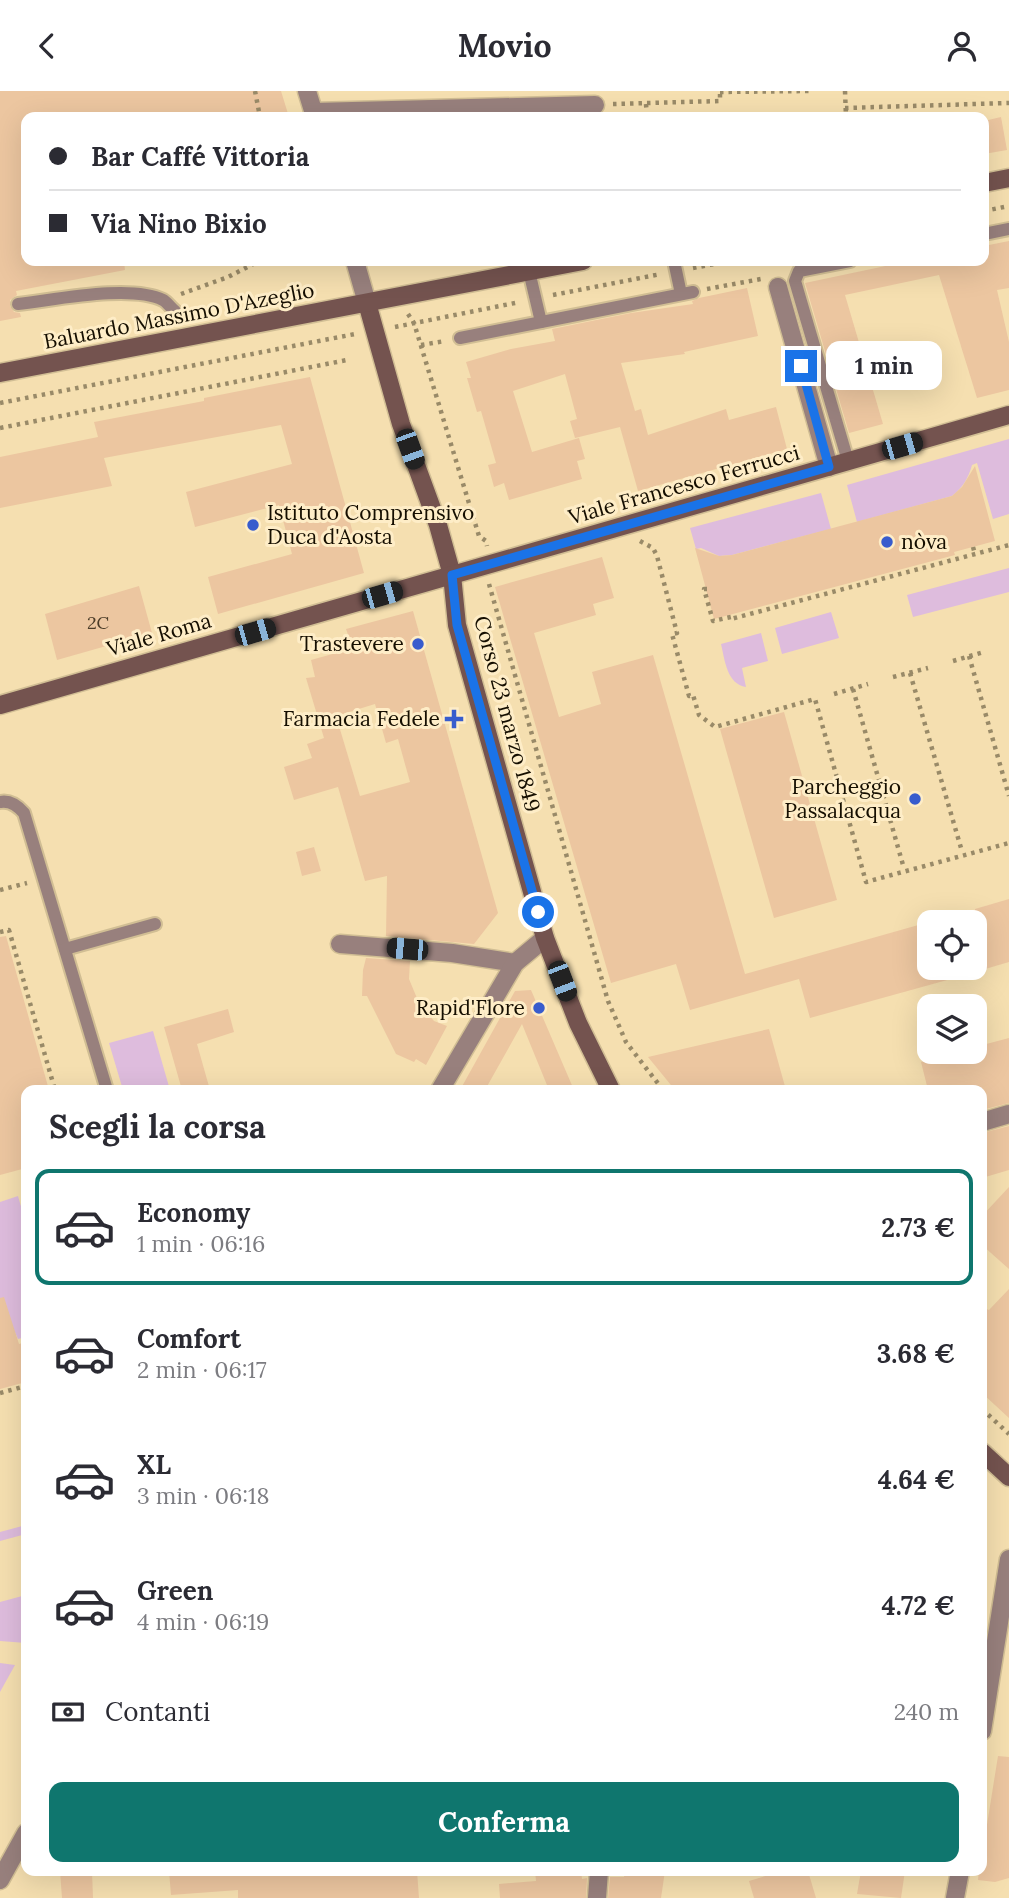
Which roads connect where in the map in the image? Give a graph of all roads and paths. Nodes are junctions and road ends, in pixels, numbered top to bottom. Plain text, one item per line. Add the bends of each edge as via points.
1 (255, 91) edge
2 (307, 91) edge
3 (720, 91) edge
4 (811, 91) edge
5 (845, 91) edge
6 (1009, 103) edge
7 (595, 104) edge
8 (646, 104) junction
9 (845, 108) junction
10 (259, 112) edge
11 (313, 112) edge
12 (391, 112) edge
13 (647, 112) edge
14 (845, 112) edge
15 (1009, 178) edge
16 (989, 182) edge
17 (1009, 206) edge
18 (989, 210) edge
19 (1009, 229) edge
20 (989, 233) edge
21 (249, 266) edge
22 (356, 266) edge
23 (556, 266) edge
24 (675, 266) edge
25 (824, 266) edge
26 (529, 271) junction
27 (761, 279) dead end
28 (778, 287) dead end
29 (687, 293) junction
30 (536, 299) junction
31 (164, 300) junction
32 (367, 303) junction
33 (18, 304) dead end
34 (174, 311) dead end
35 (541, 322) junction
36 (341, 337) dead end
37 (460, 338) joint
38 (421, 345) junction
39 (347, 360) dead end
40 (0, 373) edge
41 (0, 403) edge
42 (1009, 415) edge
43 (0, 428) edge
44 (849, 461) junction
45 (829, 467) junction
46 (486, 541) dead end
47 (628, 544) dead end
48 (1009, 545) edge
49 (972, 547) dead end
50 (975, 554) junction
51 (452, 575) junction
52 (489, 584) dead end
53 (706, 589) dead end
54 (985, 652) dead end
55 (969, 656) junction
56 (953, 661) dead end
57 (928, 668) dead end
58 (910, 673) junction
59 (893, 677) dead end
60 (868, 684) dead end
61 (853, 689) junction
62 (834, 694) dead end
63 (0, 705) edge
64 (1009, 796) edge
65 (0, 802) edge
66 (1009, 843) edge
67 (961, 848) dead end
68 (903, 865) dead end
69 (35, 881) dead end
70 (0, 890) edge
71 (155, 924) dead end
72 (0, 932) edge
73 (545, 938) junction
74 (340, 944) dead end
75 (65, 949) junction
76 (515, 963) junction
77 (54, 1085) edge
78 (106, 1085) edge
79 (443, 1085) edge
80 (609, 1085) edge
81 (659, 1085) edge
82 (1009, 1114) edge
83 (987, 1121) edge
84 (21, 1387) edge
85 (0, 1393) edge
86 (987, 1414) edge
87 (1009, 1434) edge
88 (987, 1457) edge
89 (1009, 1477) edge
90 (1009, 1559) edge
91 (987, 1699) edge
92 (21, 1842) edge
93 (599, 1876) edge
94 (959, 1876) edge
95 (0, 1880) edge
96 (597, 1898) edge
97 (955, 1898) edge

1 - 10 path
2 - 11 street
3 - 4 path
3 - 8 path via 720,101
5 - 9 path
6 - 9 path
7 - 8 path
7 - 12 street
8 - 13 path
9 - 14 path
15 - 16 street
17 - 18 path
19 - 20 lane
21 - 31 path
22 - 32 street
23 - 26 street, Baluardo Massimo D'Azeglio
24 - 29 lane
24 - 30 path
25 - 44 lane via 799,271 794,281
26 - 30 lane
26 - 32 street, Baluardo Massimo D'Azeglio
27 - 29 path
28 - 45 street
29 - 35 lane
30 - 35 lane
30 - 38 path via 414,323
31 - 33 lane via 113,293
31 - 34 lane
32 - 40 street, Baluardo Massimo D'Azeglio
32 - 51 street, Corso 23 marzo 1849 via 401,424
35 - 37 lane
36 - 41 path
37 - 38 path
38 - 46 path via 479,536
39 - 43 path
42 - 44 street, Viale Francesco Ferrucci
44 - 45 street, Viale Francesco Ferrucci
45 - 51 street, Viale Francesco Ferrucci
47 - 66 path, Viale Francesco Ferrucci via 640,540 653,548 657,557 677,633 672,634 699,715 715,727 815,699 866,882
48 - 50 path
49 - 50 path
50 - 53 path via 731,619 732,615 712,621
51 - 63 street, Viale Roma
51 - 73 street, Corso 23 marzo 1849 via 457,625
52 - 81 path, Corso 23 marzo 1849 via 608,1001 626,1042
54 - 55 path
55 - 56 path
55 - 64 path
57 - 58 path
58 - 59 path
58 - 67 path
60 - 61 path
61 - 62 path
61 - 68 path
65 - 75 lane via 16,805 24,813
69 - 70 path
71 - 75 lane
72 - 77 path via 9,930
73 - 76 street
73 - 80 street, Corso 23 marzo 1849
74 - 76 street
75 - 78 lane
76 - 79 street
82 - 83 street
84 - 85 path
86 - 87 path
88 - 89 street
90 - 91 street
92 - 95 street
93 - 96 street
94 - 97 street

